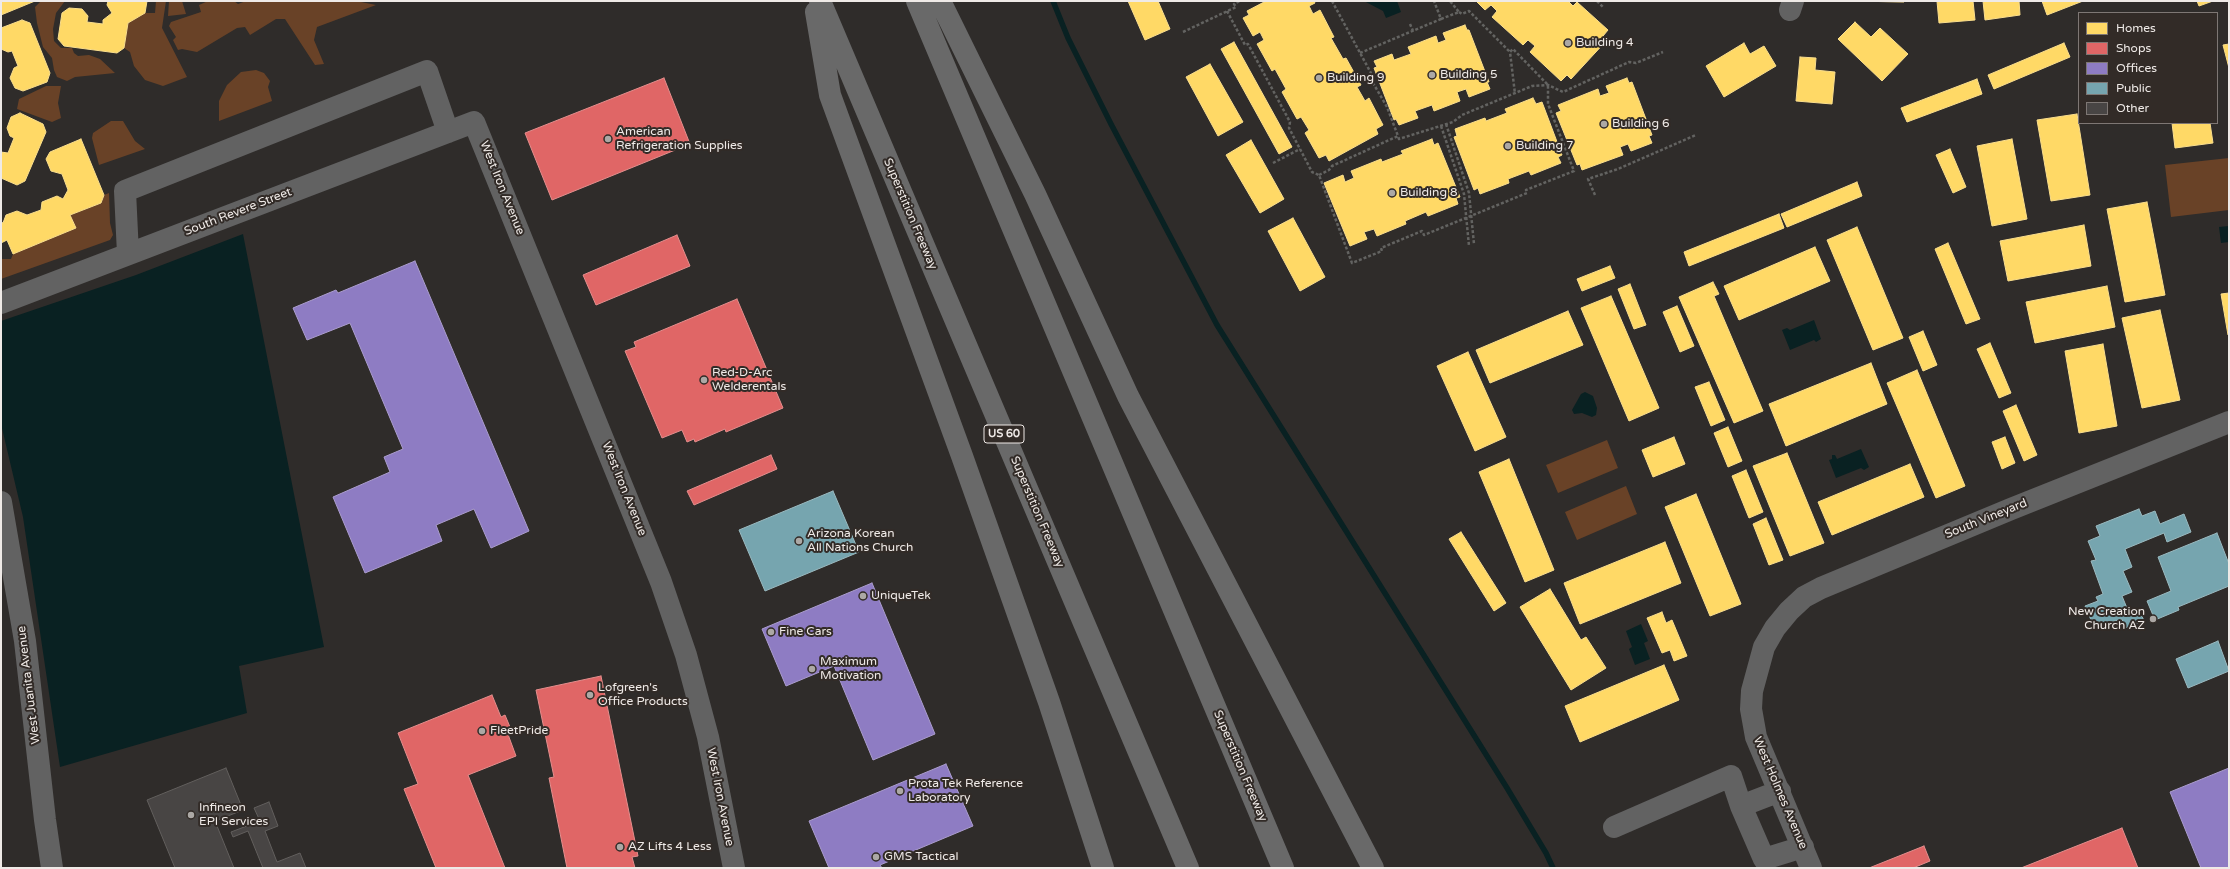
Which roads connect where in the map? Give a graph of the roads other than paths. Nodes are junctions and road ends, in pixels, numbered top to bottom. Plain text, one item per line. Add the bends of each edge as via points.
1 (814, 1) edge
2 (820, 1) edge
3 (917, 1) edge
4 (940, 1) edge
5 (474, 122) joint
6 (448, 132) junction
7 (128, 254) junction
8 (1, 303) edge
9 (2229, 422) edge
10 (1, 502) edge
11 (1764, 646) joint
12 (1780, 791) junction
13 (1741, 806) junction
14 (1614, 828) dead end
15 (1802, 847) junction
16 (52, 868) edge
17 (734, 868) edge
18 (1103, 868) edge
19 (1188, 868) edge
20 (1283, 868) edge
21 (1373, 868) edge
22 (1811, 868) edge

1 - 18 highway via 830,95 1049,702
2 - 19 highway, Superstition Freeway / US 60
3 - 20 highway, Superstition Freeway
4 - 21 highway via 1035,194 1128,396
5 - 6 street, South Revere Street
5 - 17 street, West Iron Avenue via 666,596 686,655 708,737
6 - 7 street, South Revere Street
6 - 7 street via 428,71 124,191
7 - 8 street, South Revere Street
9 - 11 street, South Vineyard via 1821,588 1804,597 1789,611
10 - 16 street, West Juanita Avenue via 25,641 44,820
11 - 12 street, West Holmes Avenue via 1752,691 1752,715 1756,738
12 - 13 street
12 - 15 street, West Holmes Avenue
13 - 14 street via 1731,776
13 - 15 street via 1764,859
15 - 22 street, West Holmes Avenue

